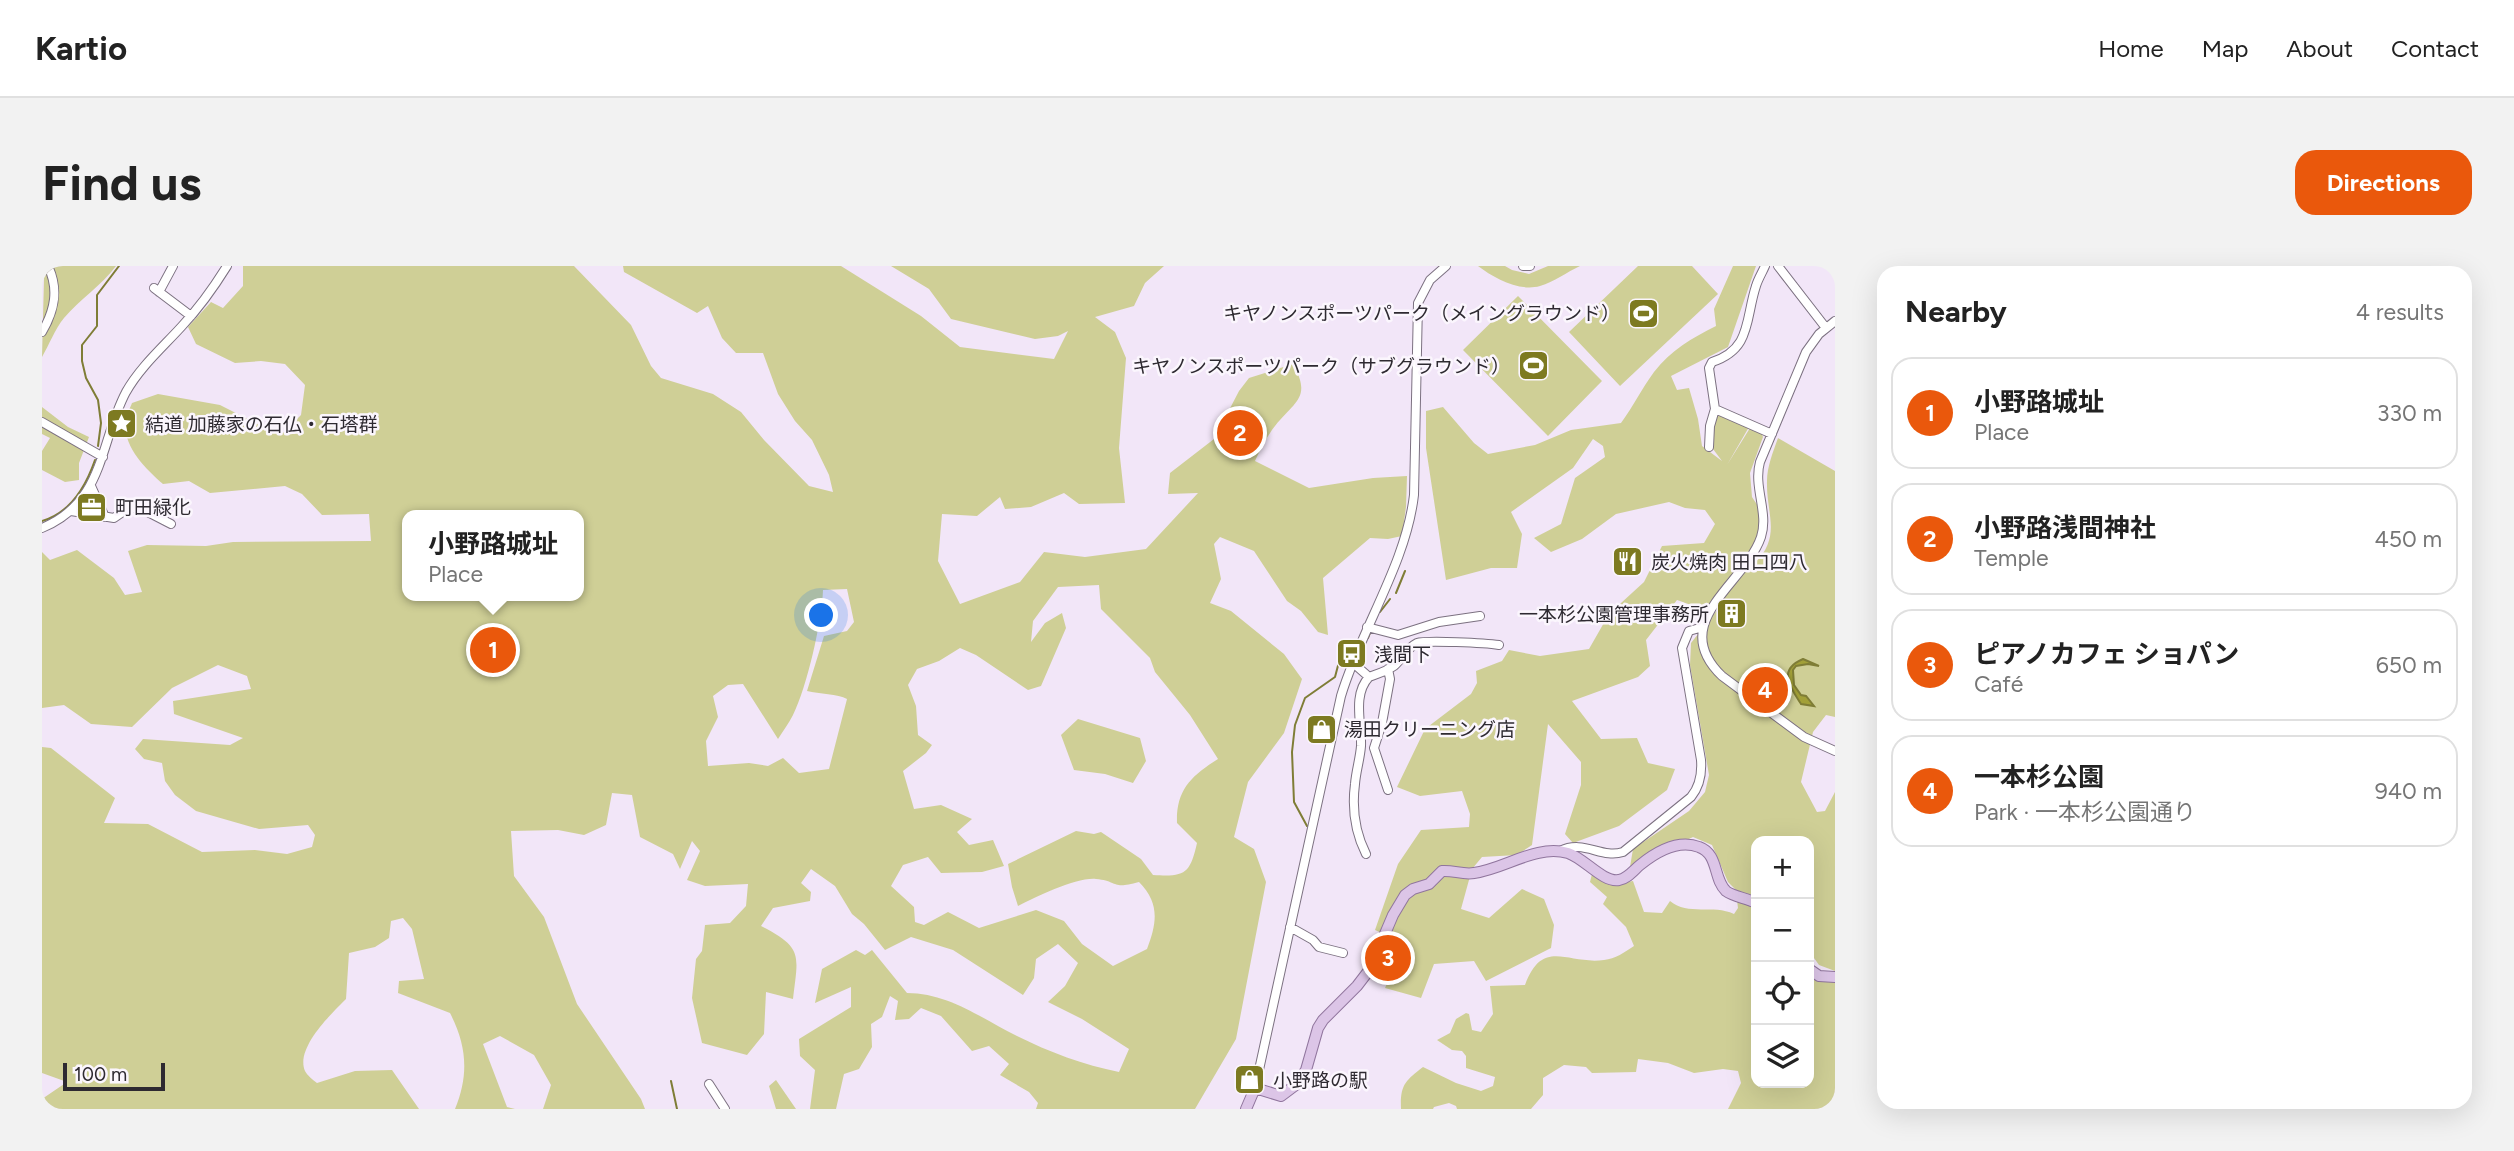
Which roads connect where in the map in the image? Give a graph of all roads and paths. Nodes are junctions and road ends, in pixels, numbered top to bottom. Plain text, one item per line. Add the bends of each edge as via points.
1 (48, 266) edge
2 (173, 266) edge
3 (227, 266) edge
4 (1523, 266) edge
5 (1530, 266) edge
6 (1765, 266) edge
7 (1778, 266) edge
8 (1442, 267) edge
9 (191, 316) junction
10 (1835, 321) edge
11 (1826, 328) junction
12 (42, 332) edge
13 (1715, 409) junction
14 (42, 422) edge
15 (1772, 434) junction
16 (1709, 447) dead end
17 (103, 457) junction
18 (91, 486) junction
19 (71, 511) junction
20 (105, 517) junction
21 (171, 524) dead end
22 (42, 528) edge
23 (1480, 616) dead end
24 (1367, 627) junction
25 (1703, 627) junction
26 (1499, 645) dead end
27 (1352, 662) junction
28 (1388, 669) junction
29 (1369, 677) junction
30 (1835, 751) edge
31 (1388, 790) dead end
32 (1560, 851) junction
33 (1366, 853) dead end
34 (1751, 900) edge
35 (1290, 927) junction
36 (1343, 953) dead end
37 (1814, 973) edge
38 (1835, 977) edge
39 (709, 1084) dead end
40 (1255, 1088) junction
41 (725, 1109) edge
42 (1246, 1109) edge

1 - 12 street via 55,298
2 - 9 street via 156,290
3 - 9 street
4 - 5 street
6 - 13 street via 1737,349 1709,368
7 - 11 street
8 - 24 street via 1418,303 1410,526
9 - 17 street via 131,384
10 - 11 street
11 - 15 street via 1806,352
13 - 15 street
13 - 16 street
14 - 17 street
15 - 25 street via 1757,476 1760,539 1711,608
17 - 18 street
18 - 19 street
18 - 20 street
19 - 20 street
19 - 22 street
20 - 21 street via 114,518 138,507
23 - 24 street via 1438,622 1398,635
24 - 27 street
25 - 30 street via 1706,654 1722,676 1804,737
25 - 32 street via 1689,631 1682,651 1701,760 1697,789 1620,853 1580,846
26 - 28 street via 1422,642
27 - 29 street
27 - 35 street
28 - 29 street
28 - 31 street via 1390,679 1374,748
29 - 33 street via 1359,709 1361,744 1354,785 1356,821
32 - 34 main road via 1617,881 1665,849 1691,845 1709,854 1728,892
32 - 40 main road via 1476,873 1442,871 1429,884 1407,892 1367,974 1320,1024 1309,1064 1297,1084 1281,1096
35 - 36 street via 1319,947
35 - 40 street
37 - 38 main road
39 - 41 street
40 - 42 main road

